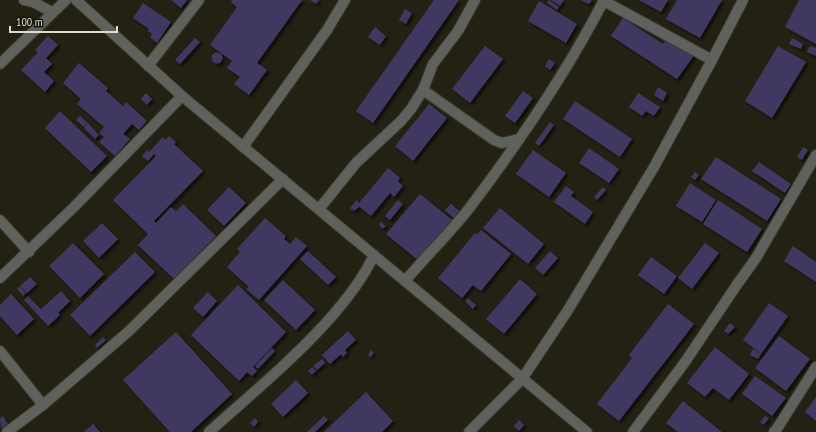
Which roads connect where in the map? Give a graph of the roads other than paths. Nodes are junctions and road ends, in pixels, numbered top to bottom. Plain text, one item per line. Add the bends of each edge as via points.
1 (24, 0) edge
2 (66, 0) edge
3 (76, 0) edge
4 (199, 0) edge
5 (345, 0) edge
6 (475, 0) edge
7 (604, 0) edge
8 (743, 0) edge
9 (52, 12) junction
10 (712, 60) junction
11 (0, 64) edge
12 (148, 66) junction
13 (423, 90) junction
14 (182, 96) junction
15 (519, 139) junction
16 (243, 146) junction
17 (816, 155) edge
18 (812, 171) edge
19 (283, 179) junction
20 (319, 209) junction
21 (0, 220) edge
22 (29, 252) junction
23 (374, 255) junction
24 (0, 278) edge
25 (405, 281) junction
26 (0, 351) edge
27 (816, 367) edge
28 (522, 379) junction
29 (43, 405) junction
30 (7, 432) edge
31 (209, 432) edge
32 (469, 432) edge
33 (587, 432) edge
34 (633, 432) edge
35 (774, 432) edge

1 - 9 street
2 - 9 street
3 - 12 street
4 - 12 street
5 - 16 street via 327,30
6 - 13 street via 458,31 432,64
7 - 10 street
7 - 15 street via 560,76
8 - 10 street
9 - 11 street
10 - 28 street via 654,166 568,310
12 - 14 street
13 - 15 street via 494,140 502,143
13 - 20 street via 401,121 356,163
14 - 16 street
14 - 22 street
15 - 25 street via 470,207
16 - 19 street
17 - 18 street
18 - 34 street via 685,362
19 - 20 street
19 - 29 street via 130,331
20 - 23 street
21 - 22 street
22 - 24 street
23 - 25 street
23 - 31 street via 366,272 344,303 301,350
25 - 28 street
26 - 29 street
27 - 35 street
28 - 32 street
28 - 33 street
29 - 30 street

